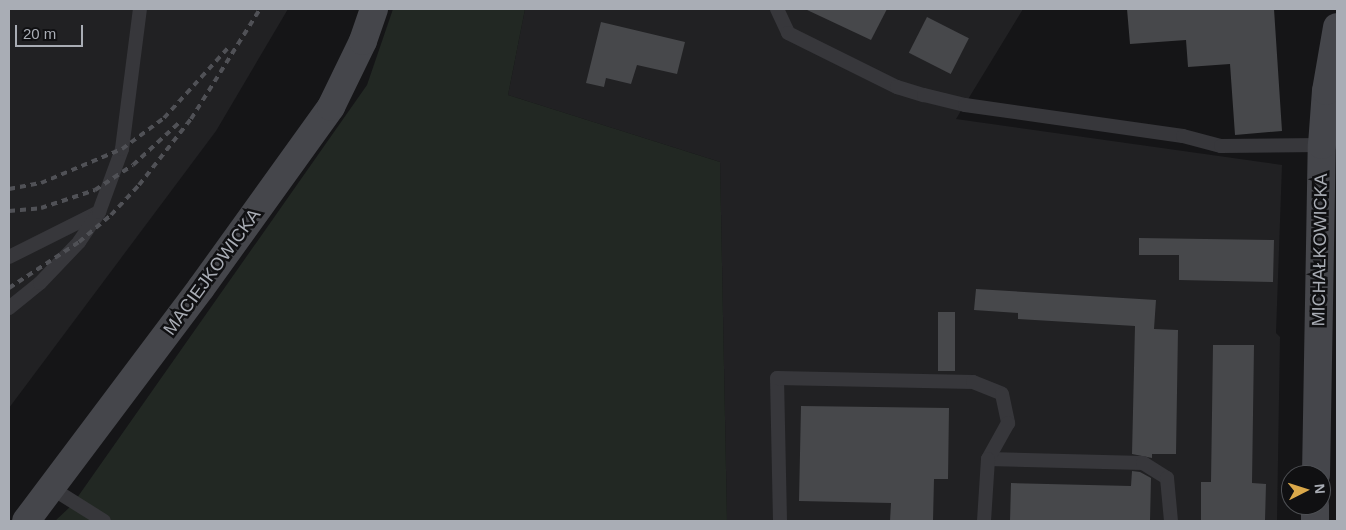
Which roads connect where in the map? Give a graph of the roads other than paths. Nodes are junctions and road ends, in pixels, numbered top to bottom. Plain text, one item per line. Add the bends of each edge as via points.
1 (140, 9) edge
2 (374, 9) edge
3 (777, 9) edge
4 (1337, 27) edge
5 (1322, 145) junction
6 (99, 212) junction
7 (1329, 224) edge
8 (9, 257) edge
9 (9, 308) edge
10 (988, 459) junction
11 (1317, 465) edge
12 (53, 488) junction
13 (26, 521) edge
14 (104, 521) edge
15 (780, 521) edge
16 (984, 521) edge
17 (1171, 521) edge

1 - 6 lane via 122,149
2 - 12 street, MACIEJKOWICKA via 363,41 331,107
3 - 5 lane via 779,19 793,36 897,87 966,105 1183,136 1221,146
4 - 5 street, MICHAŁKOWICKA via 1326,91
5 - 7 street, MICHAŁKOWICKA
6 - 8 lane
6 - 9 lane via 79,242 40,283
7 - 11 street, MICHAŁKOWICKA
10 - 15 lane via 1008,423 1002,394 973,382 777,378
10 - 16 lane
10 - 17 lane via 1143,463 1167,478
12 - 13 street, MACIEJKOWICKA
12 - 14 lane

